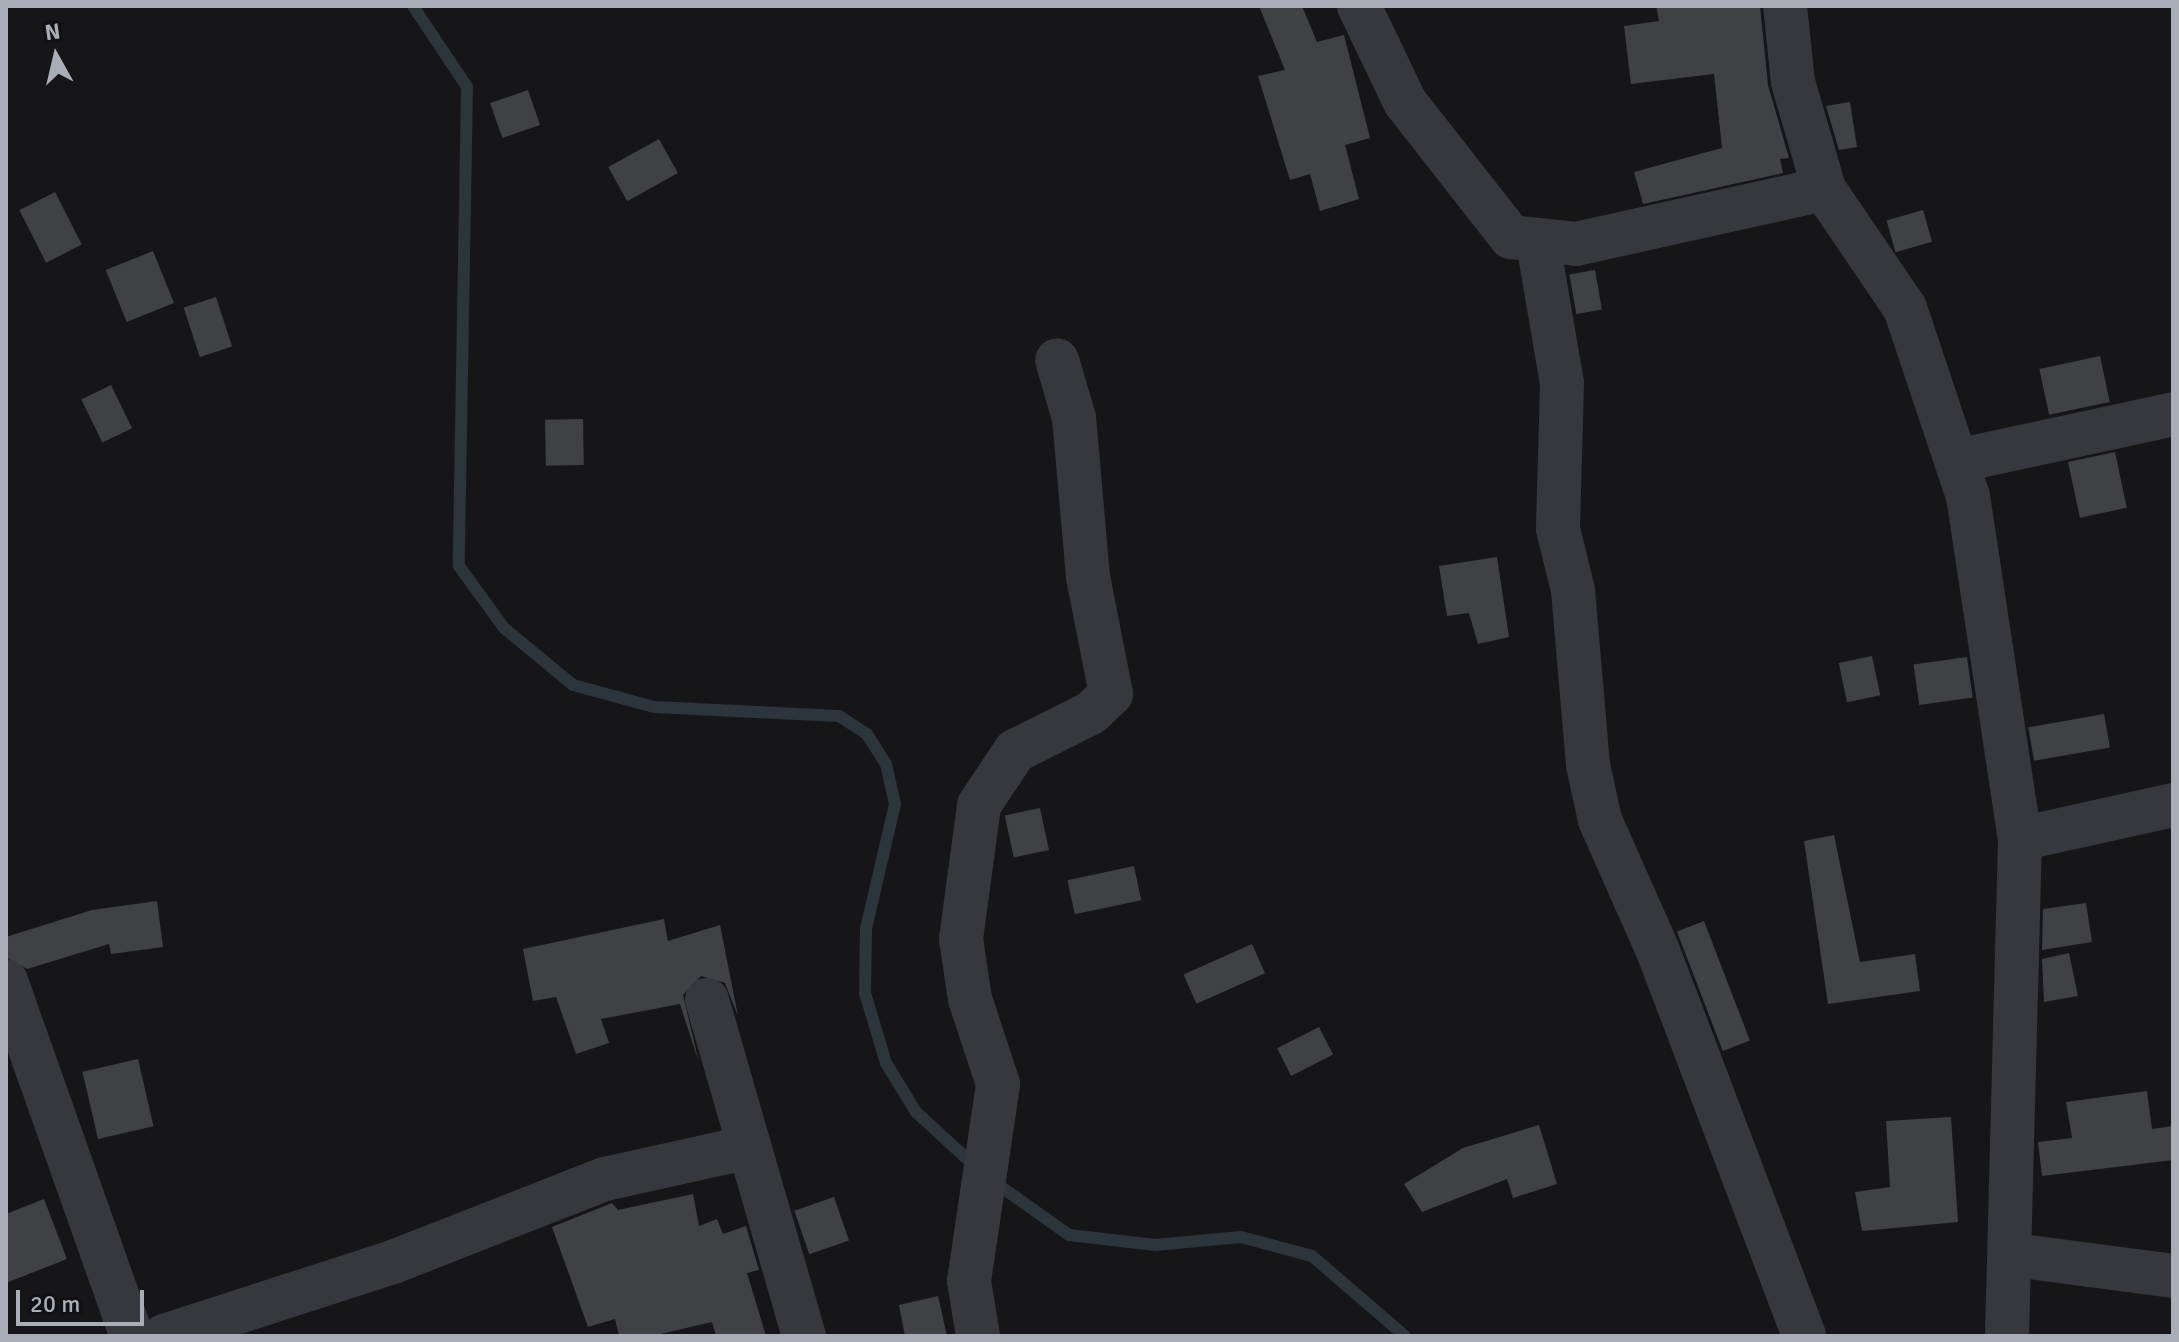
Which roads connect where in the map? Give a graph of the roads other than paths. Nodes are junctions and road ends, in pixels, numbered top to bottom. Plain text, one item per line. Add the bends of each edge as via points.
1 (1359, 6) edge
2 (1785, 6) edge
3 (1824, 189) junction
4 (1538, 243) junction
5 (1057, 360) dead end
6 (2173, 414) edge
7 (1961, 460) junction
8 (2173, 805) edge
9 (2020, 839) junction
10 (6, 981) edge
11 (707, 1000) dead end
12 (749, 1147) junction
13 (2014, 1255) junction
14 (2173, 1276) edge
15 (132, 1336) edge
16 (164, 1336) edge
17 (804, 1336) edge
18 (978, 1336) edge
19 (1804, 1336) edge
20 (2007, 1336) edge

1 - 4 street via 1405,102 1491,218 1511,237
2 - 3 street via 1793,82
3 - 4 street via 1576,244
3 - 7 street via 1905,308
4 - 19 street via 1562,383 1558,529 1573,590 1588,765 1600,820 1658,951
5 - 18 street via 1074,418 1088,577 1111,694 1091,713 1015,751 979,805 961,939 970,999 998,1084 996,1138 972,1262
6 - 7 street
7 - 9 street
8 - 9 street
9 - 13 street
10 - 15 street
11 - 12 street
12 - 16 street via 605,1179 393,1262
12 - 17 street
13 - 14 street
13 - 20 street

